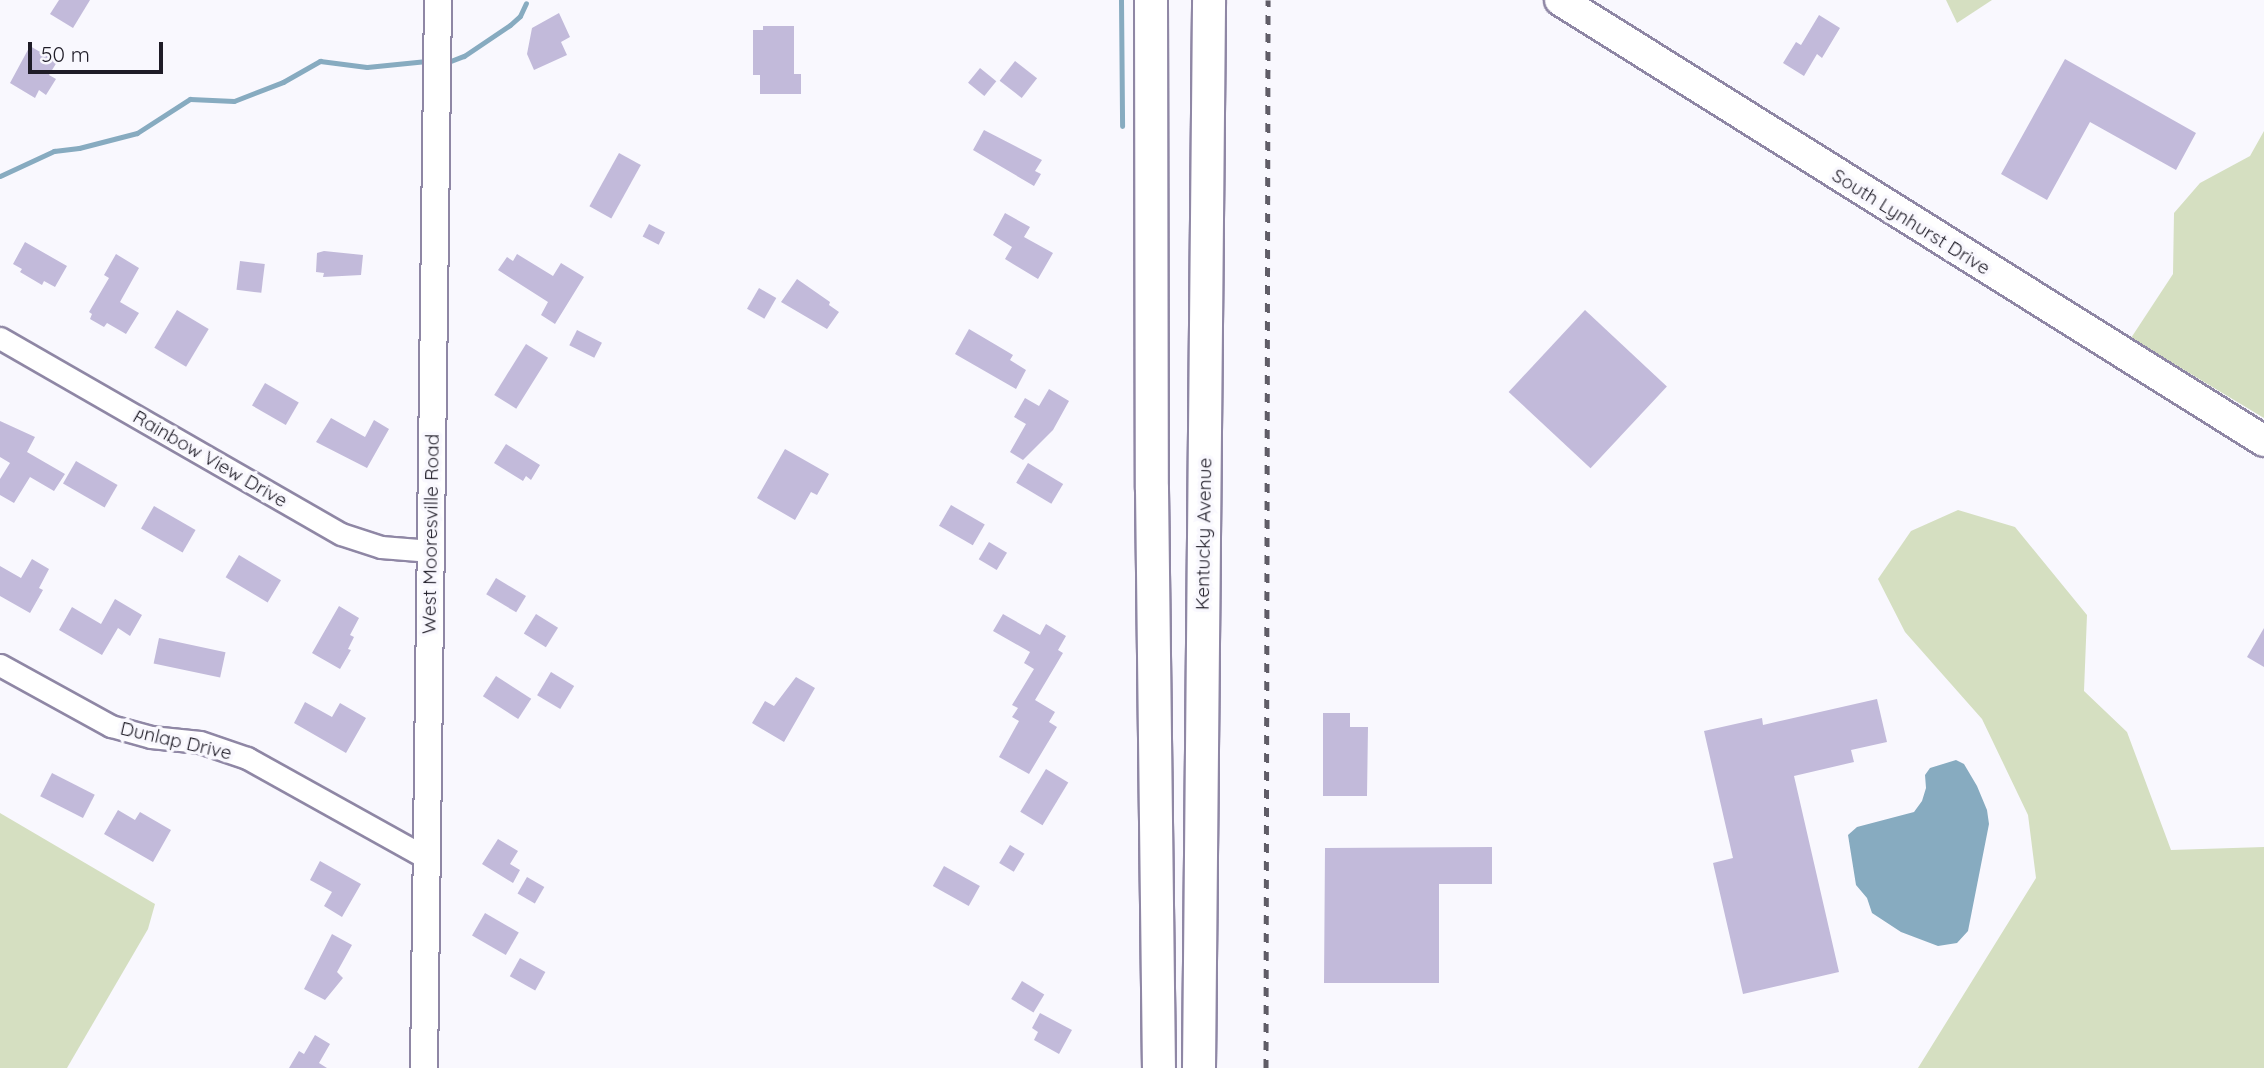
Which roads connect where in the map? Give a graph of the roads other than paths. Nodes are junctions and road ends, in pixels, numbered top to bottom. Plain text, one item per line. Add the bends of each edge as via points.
1 (438, 0) edge
2 (1151, 0) edge
3 (1209, 0) edge
4 (1560, 0) edge
5 (0, 338) edge
6 (2264, 440) edge
7 (431, 551) junction
8 (0, 665) edge
9 (426, 858) junction
10 (424, 1068) edge
11 (1158, 1068) edge
12 (1199, 1068) edge

1 - 7 street, West Mooresville Road
2 - 11 main road
3 - 12 main road, Kentucky Avenue
4 - 6 main road, South Lynhurst Drive
5 - 7 street, Rainbow View Drive via 341,534 381,547
7 - 9 street, West Mooresville Road
8 - 9 street, Dunlap Drive via 110,726 151,737 200,742 247,758
9 - 10 street, West Mooresville Road

